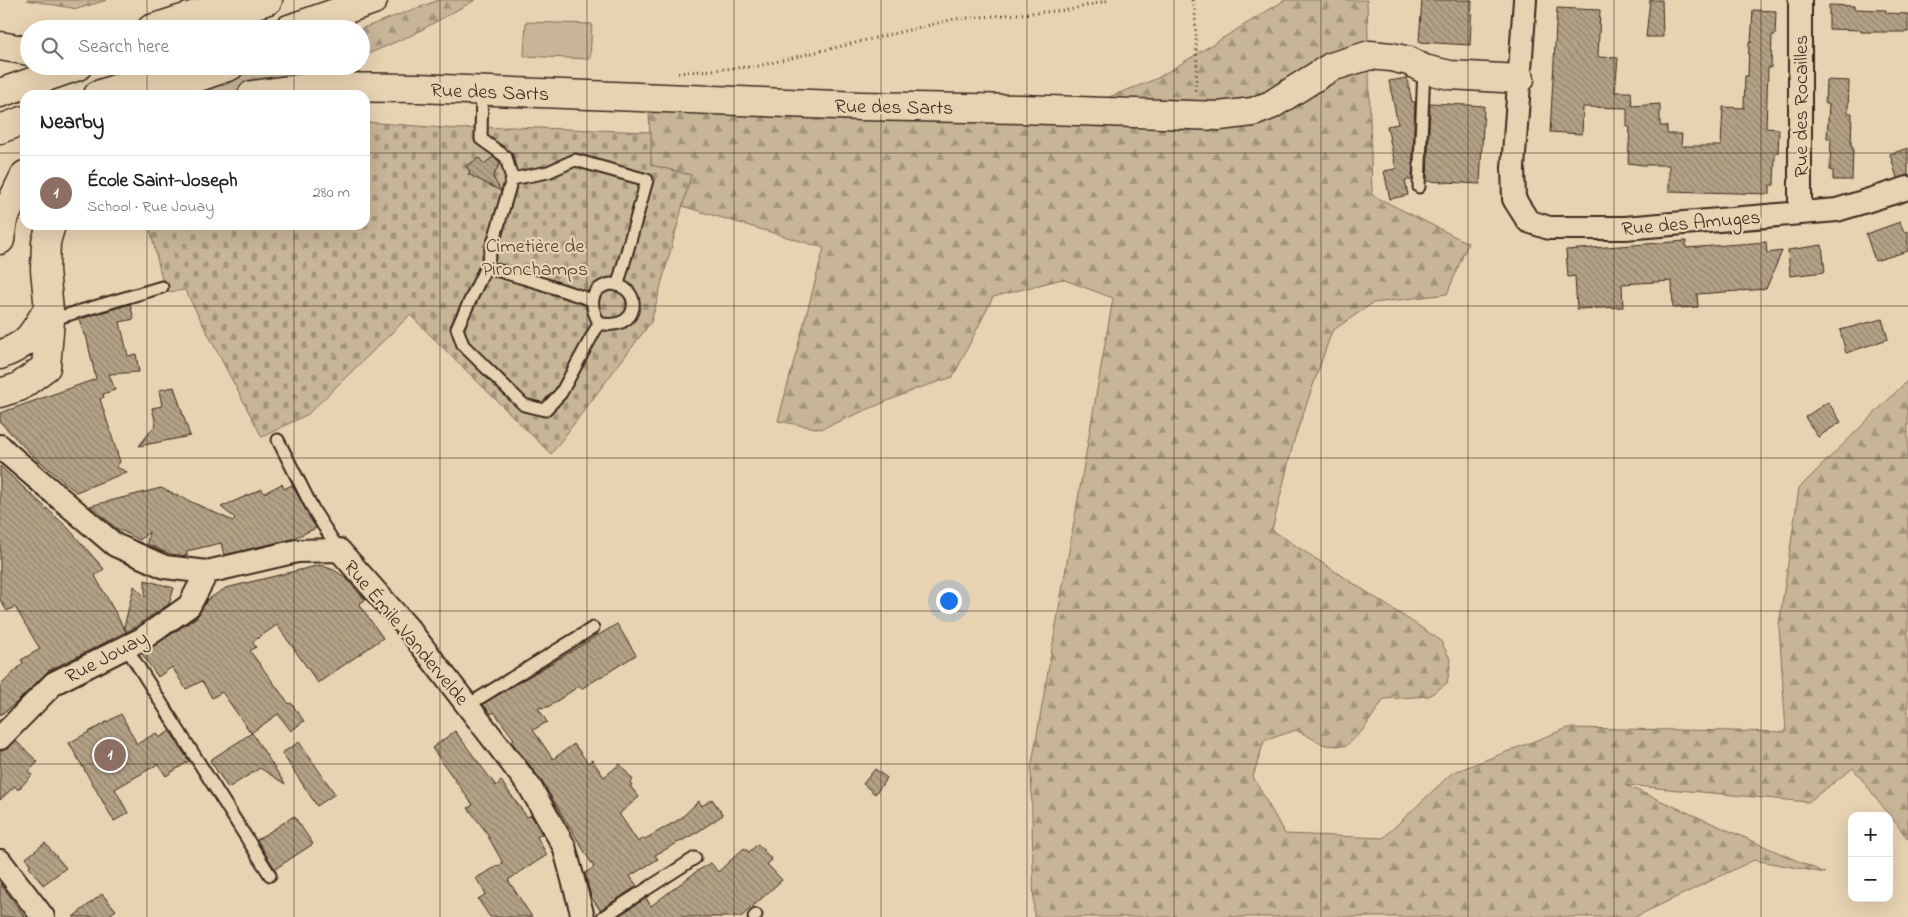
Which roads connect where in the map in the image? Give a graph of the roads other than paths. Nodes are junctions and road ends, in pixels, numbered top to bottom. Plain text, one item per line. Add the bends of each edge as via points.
1 (242, 0) edge
2 (268, 0) edge
3 (373, 0) edge
4 (1525, 0) edge
5 (1800, 0) edge
6 (179, 20) edge
7 (211, 20) edge
8 (315, 20) edge
9 (343, 20) edge
10 (0, 46) edge
11 (20, 49) edge
12 (1424, 69) junction
13 (52, 75) edge
14 (155, 75) edge
15 (204, 75) edge
16 (1520, 79) junction
17 (112, 90) edge
18 (161, 90) edge
19 (288, 90) edge
20 (482, 90) junction
21 (0, 93) edge
22 (20, 122) edge
23 (0, 129) edge
24 (512, 179) junction
25 (20, 186) edge
26 (1419, 187) dead end
27 (1908, 188) edge
28 (1800, 212) junction
29 (50, 230) edge
30 (0, 240) edge
31 (486, 267) junction
32 (618, 284) junction
33 (162, 287) dead end
34 (592, 300) junction
35 (49, 314) junction
36 (599, 323) junction
37 (0, 355) edge
38 (0, 393) edge
39 (278, 440) dead end
40 (0, 446) edge
41 (339, 550) junction
42 (207, 572) junction
43 (594, 628) dead end
44 (126, 647) junction
45 (468, 706) junction
46 (0, 738) edge
47 (695, 858) dead end
48 (0, 861) edge
49 (270, 875) dead end
50 (43, 917) edge
51 (583, 917) edge
52 (603, 917) edge

1 - 6 main road
2 - 7 main road
3 - 8 main road
3 - 9 main road
4 - 16 street, Rue des Amuges
5 - 28 street, Rue des Rocailles
10 - 11 main road
12 - 16 main road, Rue des Sarts via 1450,75
12 - 20 main road, Rue des Sarts via 1409,61 1370,55 1331,67 1271,105 1253,112 1219,116 861,106
12 - 26 lane
13 - 21 main road
14 - 17 main road
15 - 18 main road
16 - 28 street, Rue des Amuges via 1514,200 1528,221 1549,228 1625,228
19 - 20 main road, Rue des Sarts via 310,87
20 - 24 lane via 481,139 506,157
22 - 23 main road
24 - 31 lane
24 - 32 lane via 548,172 575,160 647,180
25 - 30 main road via 3,220
27 - 28 street, Rue des Amuges via 1837,210
29 - 35 main road via 45,270
31 - 34 lane
31 - 36 lane via 457,328 463,345 524,405 545,410 561,393
32 - 34 lane via 600,288
32 - 36 lane via 633,299 632,313 622,323
33 - 35 lane
34 - 36 lane
35 - 37 main road via 28,342
35 - 38 main road via 46,367 19,387
39 - 41 lane
40 - 42 street, Rue Émile Vandervelde via 115,545 166,567
41 - 42 street, Rue Émile Vandervelde via 298,551
41 - 45 street, Rue Émile Vandervelde via 408,628
42 - 44 street, Rue Jouay via 189,606
43 - 45 lane
44 - 46 street, Rue Jouay via 54,683
44 - 49 lane
45 - 51 street, Rue Émile Vandervelde via 530,787 564,846
47 - 52 lane
48 - 50 street

